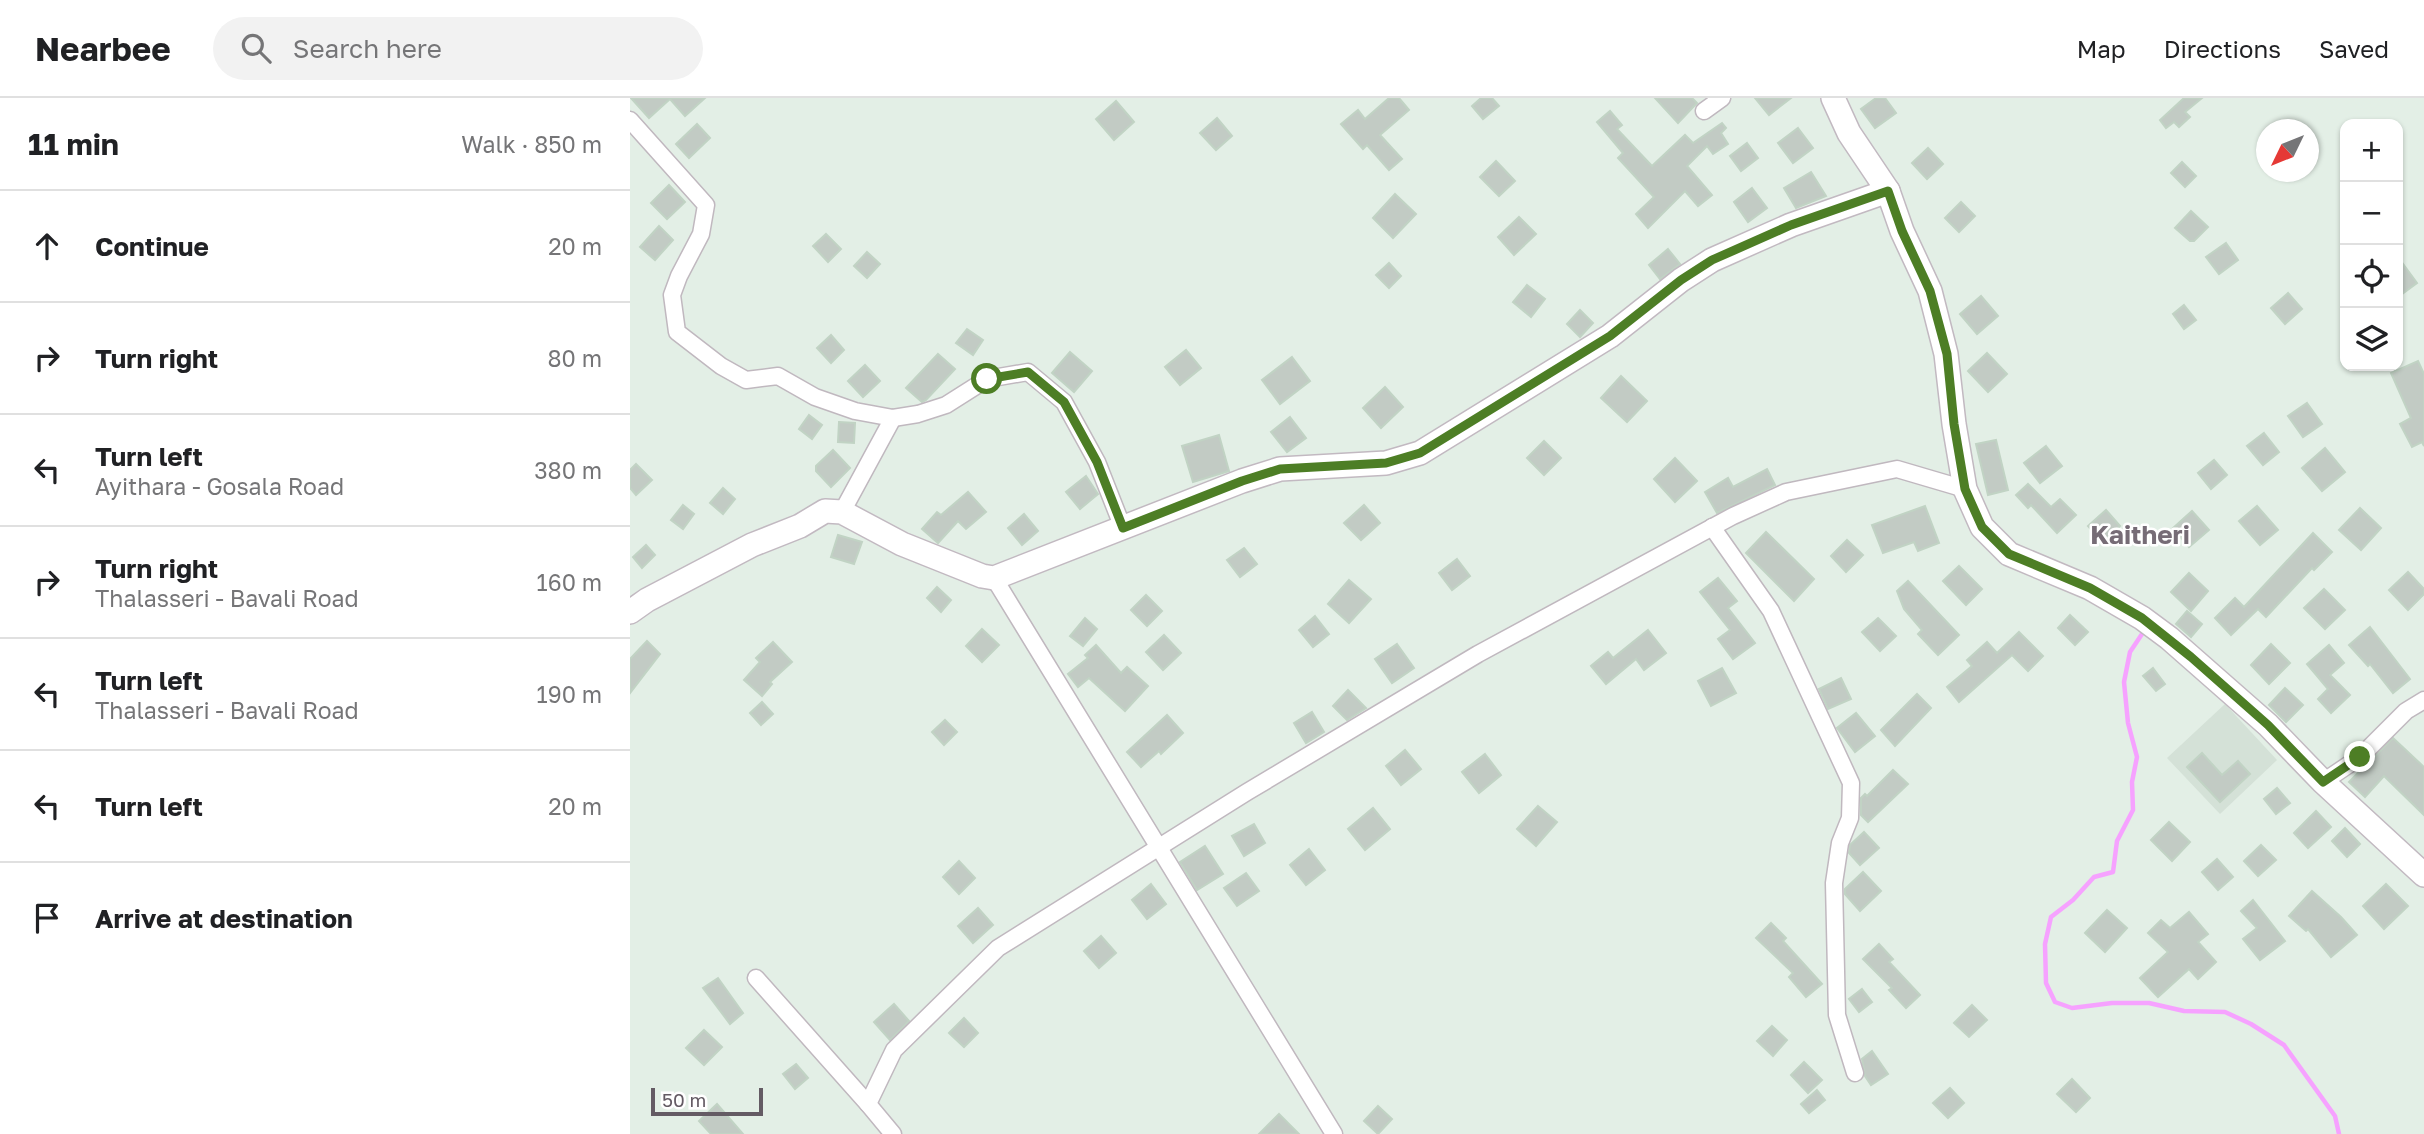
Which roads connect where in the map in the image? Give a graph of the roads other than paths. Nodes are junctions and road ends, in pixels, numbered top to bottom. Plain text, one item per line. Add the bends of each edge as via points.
1 (1722, 98) edge
2 (1833, 98) edge
3 (1704, 111) dead end
4 (630, 120) edge
5 (1888, 191) junction
6 (893, 418) junction
7 (1965, 489) junction
8 (842, 512) junction
9 (1712, 527) junction
10 (1123, 528) junction
11 (994, 579) junction
12 (630, 612) edge
13 (2424, 700) edge
14 (2323, 782) junction
15 (1160, 848) junction
16 (2424, 875) edge
17 (756, 978) dead end
18 (1855, 1073) dead end
19 (868, 1104) junction
20 (893, 1134) edge
21 (1334, 1134) edge

1 - 3 street
2 - 5 main road via 1849,133
4 - 6 street via 706,205 701,234 672,295 677,332 746,380 778,376 815,397
5 - 7 main road via 1934,304 1947,354
5 - 10 main road via 1791,225 1712,260 1610,336 1420,453 1386,463 1280,469
6 - 8 street
6 - 10 street via 946,405 987,379 1028,372 1064,402 1097,462
7 - 9 street via 1897,469 1786,492
7 - 14 main road via 1982,527 2009,554 2090,588 2142,618 2268,725
8 - 11 main road via 902,544
8 - 12 main road via 825,511 752,545
9 - 15 street via 1478,654
9 - 18 street via 1771,611 1851,783 1850,818 1840,843 1834,883 1837,1015
10 - 11 main road
11 - 15 street
13 - 14 street via 2406,711 2360,757
14 - 16 main road
15 - 19 street via 998,948 894,1050
15 - 21 street
17 - 19 street
19 - 20 street

